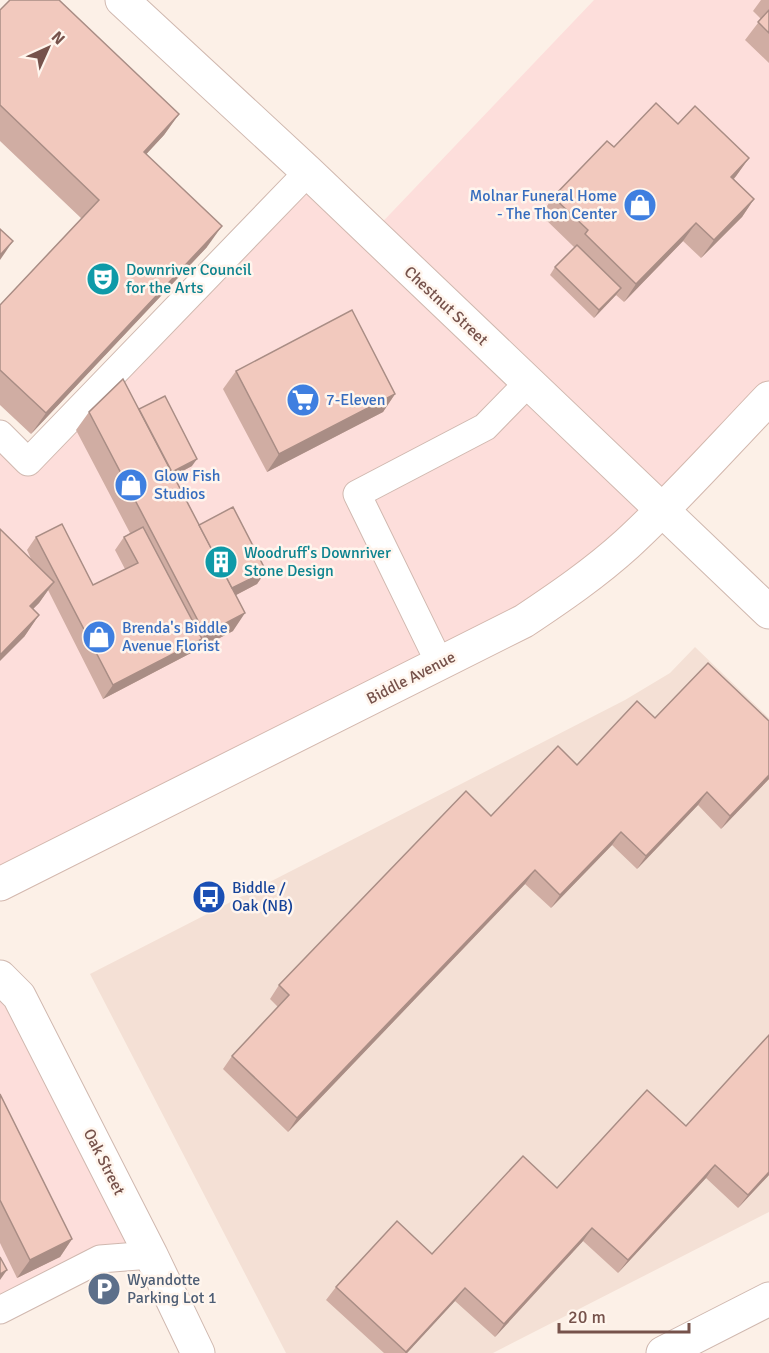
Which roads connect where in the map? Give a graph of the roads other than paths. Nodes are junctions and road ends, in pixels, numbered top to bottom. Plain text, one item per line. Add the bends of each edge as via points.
1 (122, 0) edge
2 (308, 172) junction
3 (528, 383) junction
4 (769, 398) edge
5 (0, 434) edge
6 (662, 510) junction
7 (769, 612) edge
8 (440, 664) junction
9 (0, 884) edge
10 (0, 977) edge
11 (151, 1255) junction
12 (769, 1299) edge
13 (0, 1310) edge
14 (198, 1353) edge
15 (663, 1353) edge

1 - 2 street, Chestnut Street
2 - 3 street, Chestnut Street
2 - 5 lane via 28,462
3 - 6 street, Chestnut Street
3 - 8 lane via 485,427 357,494
4 - 6 street, Biddle Avenue
6 - 7 street, Chestnut Street
6 - 8 street, Biddle Avenue via 575,587 524,621
8 - 9 street, Biddle Avenue
10 - 11 street, Oak Street via 19,996
11 - 13 lane via 100,1259
11 - 14 street, Oak Street
12 - 15 street

